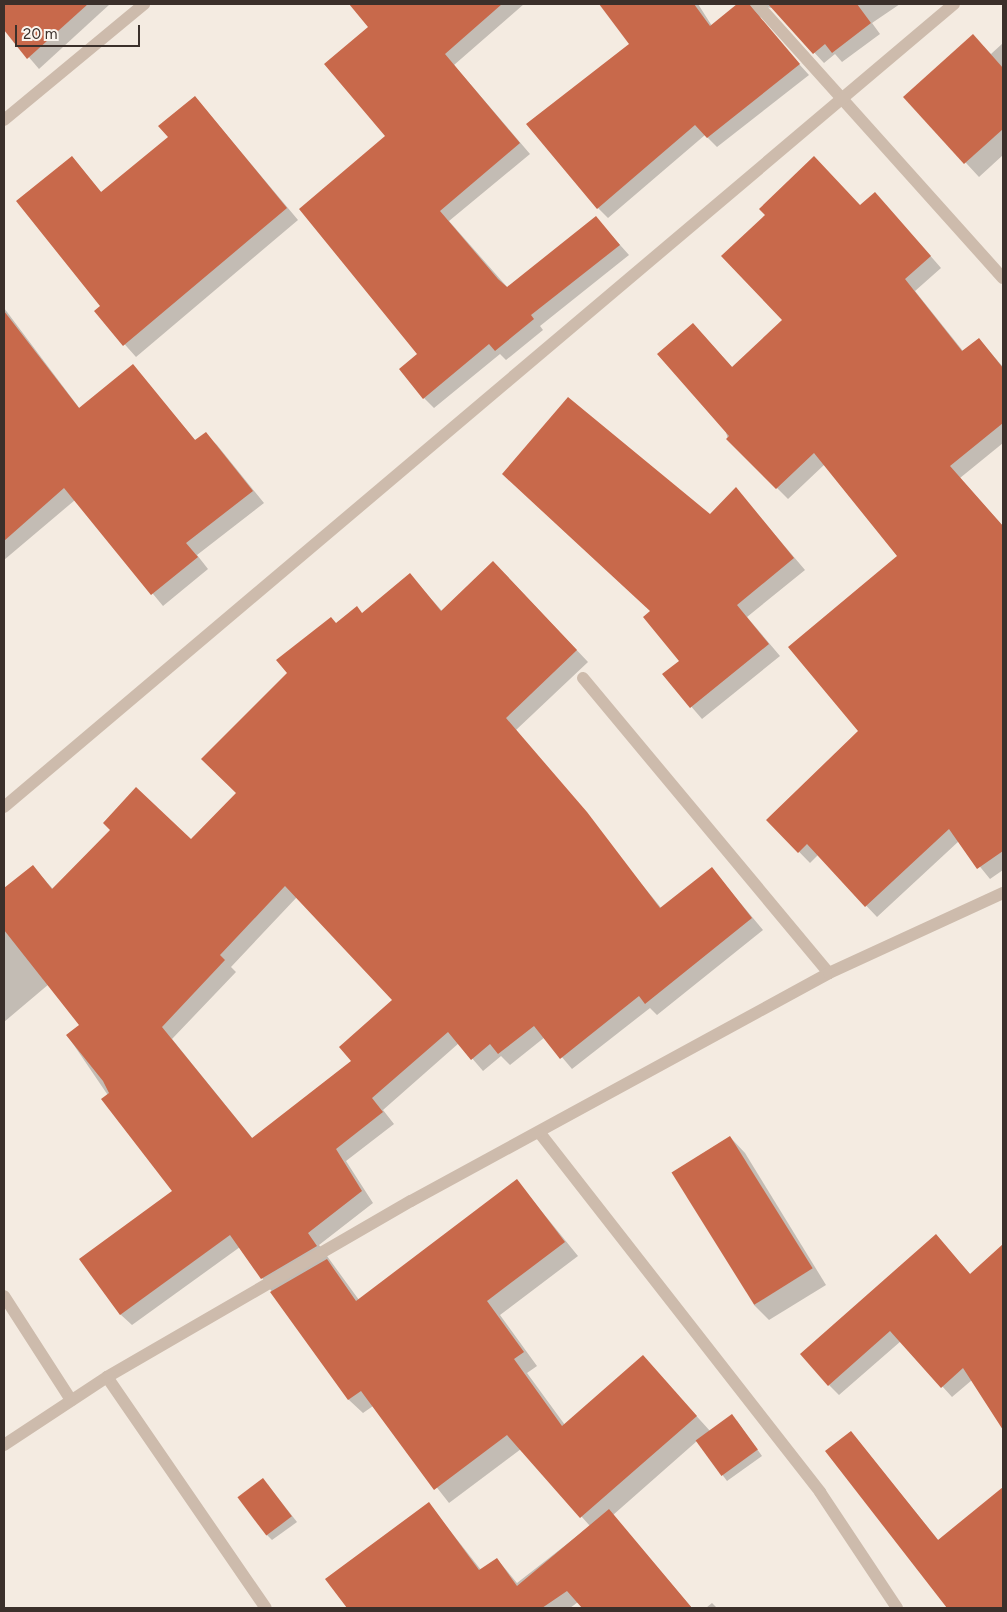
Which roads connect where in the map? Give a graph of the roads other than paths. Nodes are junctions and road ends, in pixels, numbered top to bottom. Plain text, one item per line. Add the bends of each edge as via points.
1 (144, 4) edge
2 (757, 4) edge
3 (954, 4) edge
4 (838, 99) junction
5 (4, 120) edge
6 (1003, 278) edge
7 (583, 678) dead end
8 (4, 807) edge
9 (1003, 893) edge
10 (829, 973) junction
11 (539, 1132) junction
12 (4, 1296) edge
13 (107, 1377) junction
14 (70, 1400) junction
15 (4, 1444) edge
16 (266, 1608) edge
17 (897, 1608) edge

1 - 5 street
2 - 4 street
3 - 4 street
4 - 6 street
4 - 8 street
7 - 10 street
9 - 10 street
10 - 11 street
11 - 13 street via 411,1200
11 - 17 street via 820,1492
12 - 14 street
13 - 14 street
13 - 16 street
14 - 15 street

